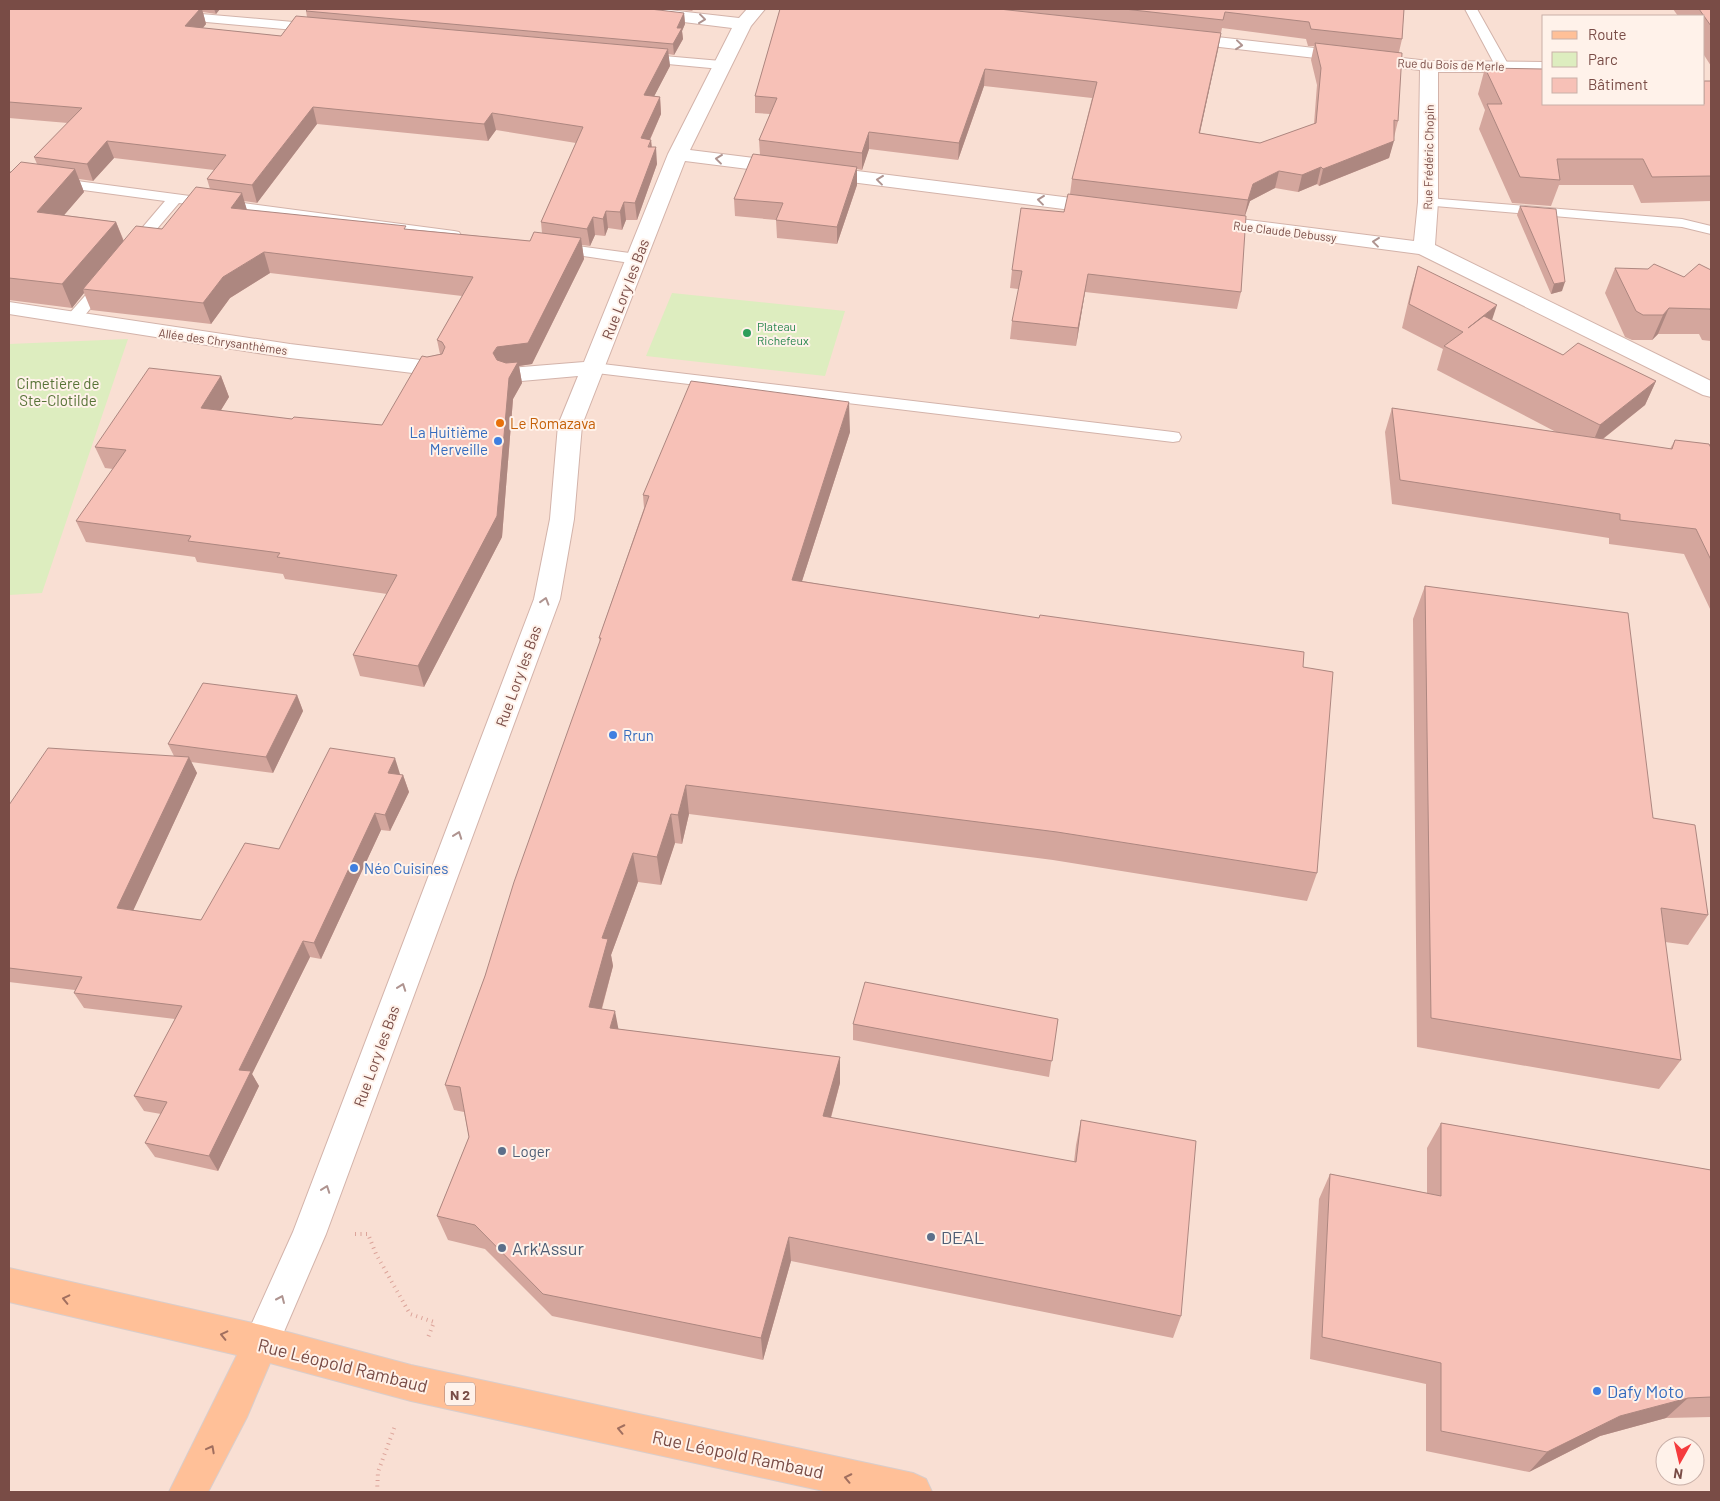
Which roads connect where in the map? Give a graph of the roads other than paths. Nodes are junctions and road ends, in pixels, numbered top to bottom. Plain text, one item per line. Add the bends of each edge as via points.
1 (618, 9) edge
2 (756, 9) edge
3 (1471, 9) edge
4 (168, 14) edge
5 (743, 24) junction
6 (326, 29) edge
7 (1166, 37) edge
8 (632, 57) edge
9 (721, 65) junction
10 (1429, 66) junction
11 (1502, 66) junction
12 (1542, 66) edge
13 (678, 154) junction
14 (9, 176) edge
15 (176, 198) junction
16 (1428, 202) junction
17 (1120, 210) edge
18 (1189, 219) edge
19 (1711, 230) edge
20 (470, 237) edge
21 (539, 246) edge
22 (1424, 248) junction
23 (124, 258) edge
24 (637, 259) junction
25 (112, 273) edge
26 (9, 308) edge
27 (74, 318) junction
28 (594, 368) junction
29 (437, 369) edge
30 (510, 375) edge
31 (1711, 390) edge
32 (1173, 438) dead end
33 (9, 1285) edge
34 (261, 1344) junction
35 (188, 1492) edge
36 (913, 1492) edge

1 -> 5 street
2 - 5 street, Rue Lory les Bas
3 - 11 lane
4 - 6 lane
5 - 9 street, Rue Lory les Bas
7 -> 10 street, Rue du Bois de Merle
8 - 9 lane
9 - 13 street, Rue Lory les Bas
10 - 11 street, Rue du Bois de Merle
10 - 16 street, Rue Frédéric Chopin
11 - 12 street, Rue du Bois de Merle
17 -> 13 street
13 - 24 street, Rue Lory les Bas
14 - 15 lane
15 - 20 lane
15 - 23 lane
16 - 19 lane via 1682,223
16 - 22 street, Rue Frédéric Chopin
22 -> 18 street, Rue Claude Debussy
21 - 24 lane
22 - 31 street, Rue Claude Debussy
24 - 28 street, Rue Lory les Bas
25 - 27 lane
26 - 27 street, Allée des Chrysanthèmes
27 - 29 street, Allée des Chrysanthèmes via 290,351
28 - 30 street
28 - 32 lane
34 -> 28 street, Rue Lory les Bas via 309,1234 547,599 562,519 570,425
34 -> 33 main road, Rue Léopold Rambaud / N 2
35 -> 34 main road
36 -> 34 main road, Rue Léopold Rambaud / N 2 via 410,1383

